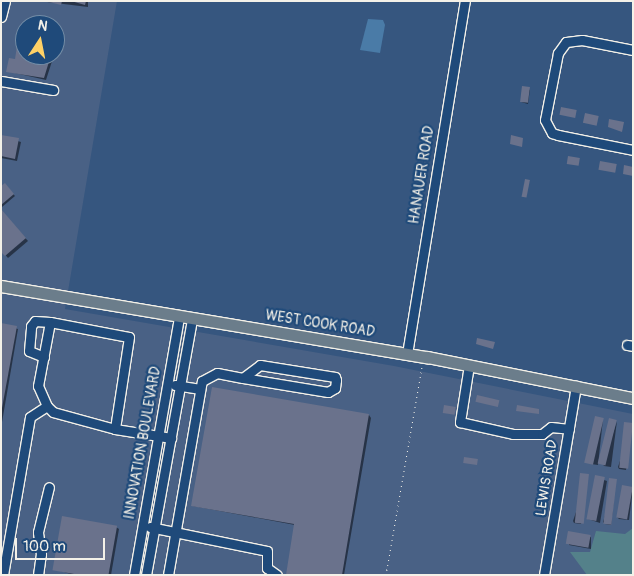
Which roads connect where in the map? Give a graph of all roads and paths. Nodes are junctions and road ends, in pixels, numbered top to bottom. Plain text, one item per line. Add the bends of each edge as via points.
1 (5, 1) edge
2 (465, 1) edge
3 (1, 17) edge
4 (633, 50) edge
5 (1, 82) edge
6 (53, 90) dead end
7 (633, 150) edge
8 (1, 286) edge
9 (179, 316) junction
10 (192, 318) junction
11 (50, 322) junction
12 (406, 354) junction
13 (423, 356) junction
14 (44, 357) junction
15 (469, 365) junction
16 (243, 378) junction
17 (168, 384) junction
18 (180, 386) junction
19 (576, 386) junction
20 (199, 389) junction
21 (633, 398) edge
22 (47, 406) junction
23 (115, 429) junction
24 (569, 429) junction
25 (159, 436) junction
26 (171, 438) junction
27 (49, 487) dead end
28 (142, 526) junction
29 (156, 528) junction
30 (175, 532) junction
31 (3, 575) edge
32 (38, 575) edge
33 (134, 575) edge
34 (146, 575) edge
35 (168, 575) edge
36 (277, 575) edge
37 (386, 575) edge
38 (544, 575) edge

1 - 3 street
2 - 12 street, HANAUER ROAD
4 - 7 street via 582,40 566,42 558,53 546,112 547,128 558,135
5 - 6 street
8 - 9 main road, WEST COOK ROAD
9 - 10 main road, WEST COOK ROAD
9 - 17 street, INNOVATION BOULEVARD
10 - 12 main road, WEST COOK ROAD
10 - 18 street, INNOVATION BOULEVARD
11 - 14 street
11 - 14 street via 35,321 31,326 29,351
11 - 23 street via 129,337
12 - 13 main road, WEST COOK ROAD
13 - 15 main road, WEST COOK ROAD
13 - 37 path
14 - 22 street via 38,386
15 - 19 main road, WEST COOK ROAD
15 - 24 street via 460,422 513,434 542,434 551,427
16 - 16 street via 328,392 335,388 336,380 335,377 260,365
16 - 20 street via 209,375
17 - 18 street
17 - 25 street, INNOVATION BOULEVARD
18 - 20 street
18 - 26 street, INNOVATION BOULEVARD
19 - 21 main road, WEST COOK ROAD
19 - 24 street, LEWIS ROAD
20 - 30 street
22 - 23 street via 53,412
22 - 31 street via 30,416
23 - 25 street
24 - 38 street, LEWIS ROAD
25 - 26 street
25 - 28 street, INNOVATION BOULEVARD
26 - 29 street, INNOVATION BOULEVARD
27 - 32 street via 38,532 41,554
28 - 29 street
28 - 33 street, INNOVATION BOULEVARD
29 - 30 street
29 - 34 street, INNOVATION BOULEVARD
30 - 35 street
30 - 36 street via 267,551 267,568

